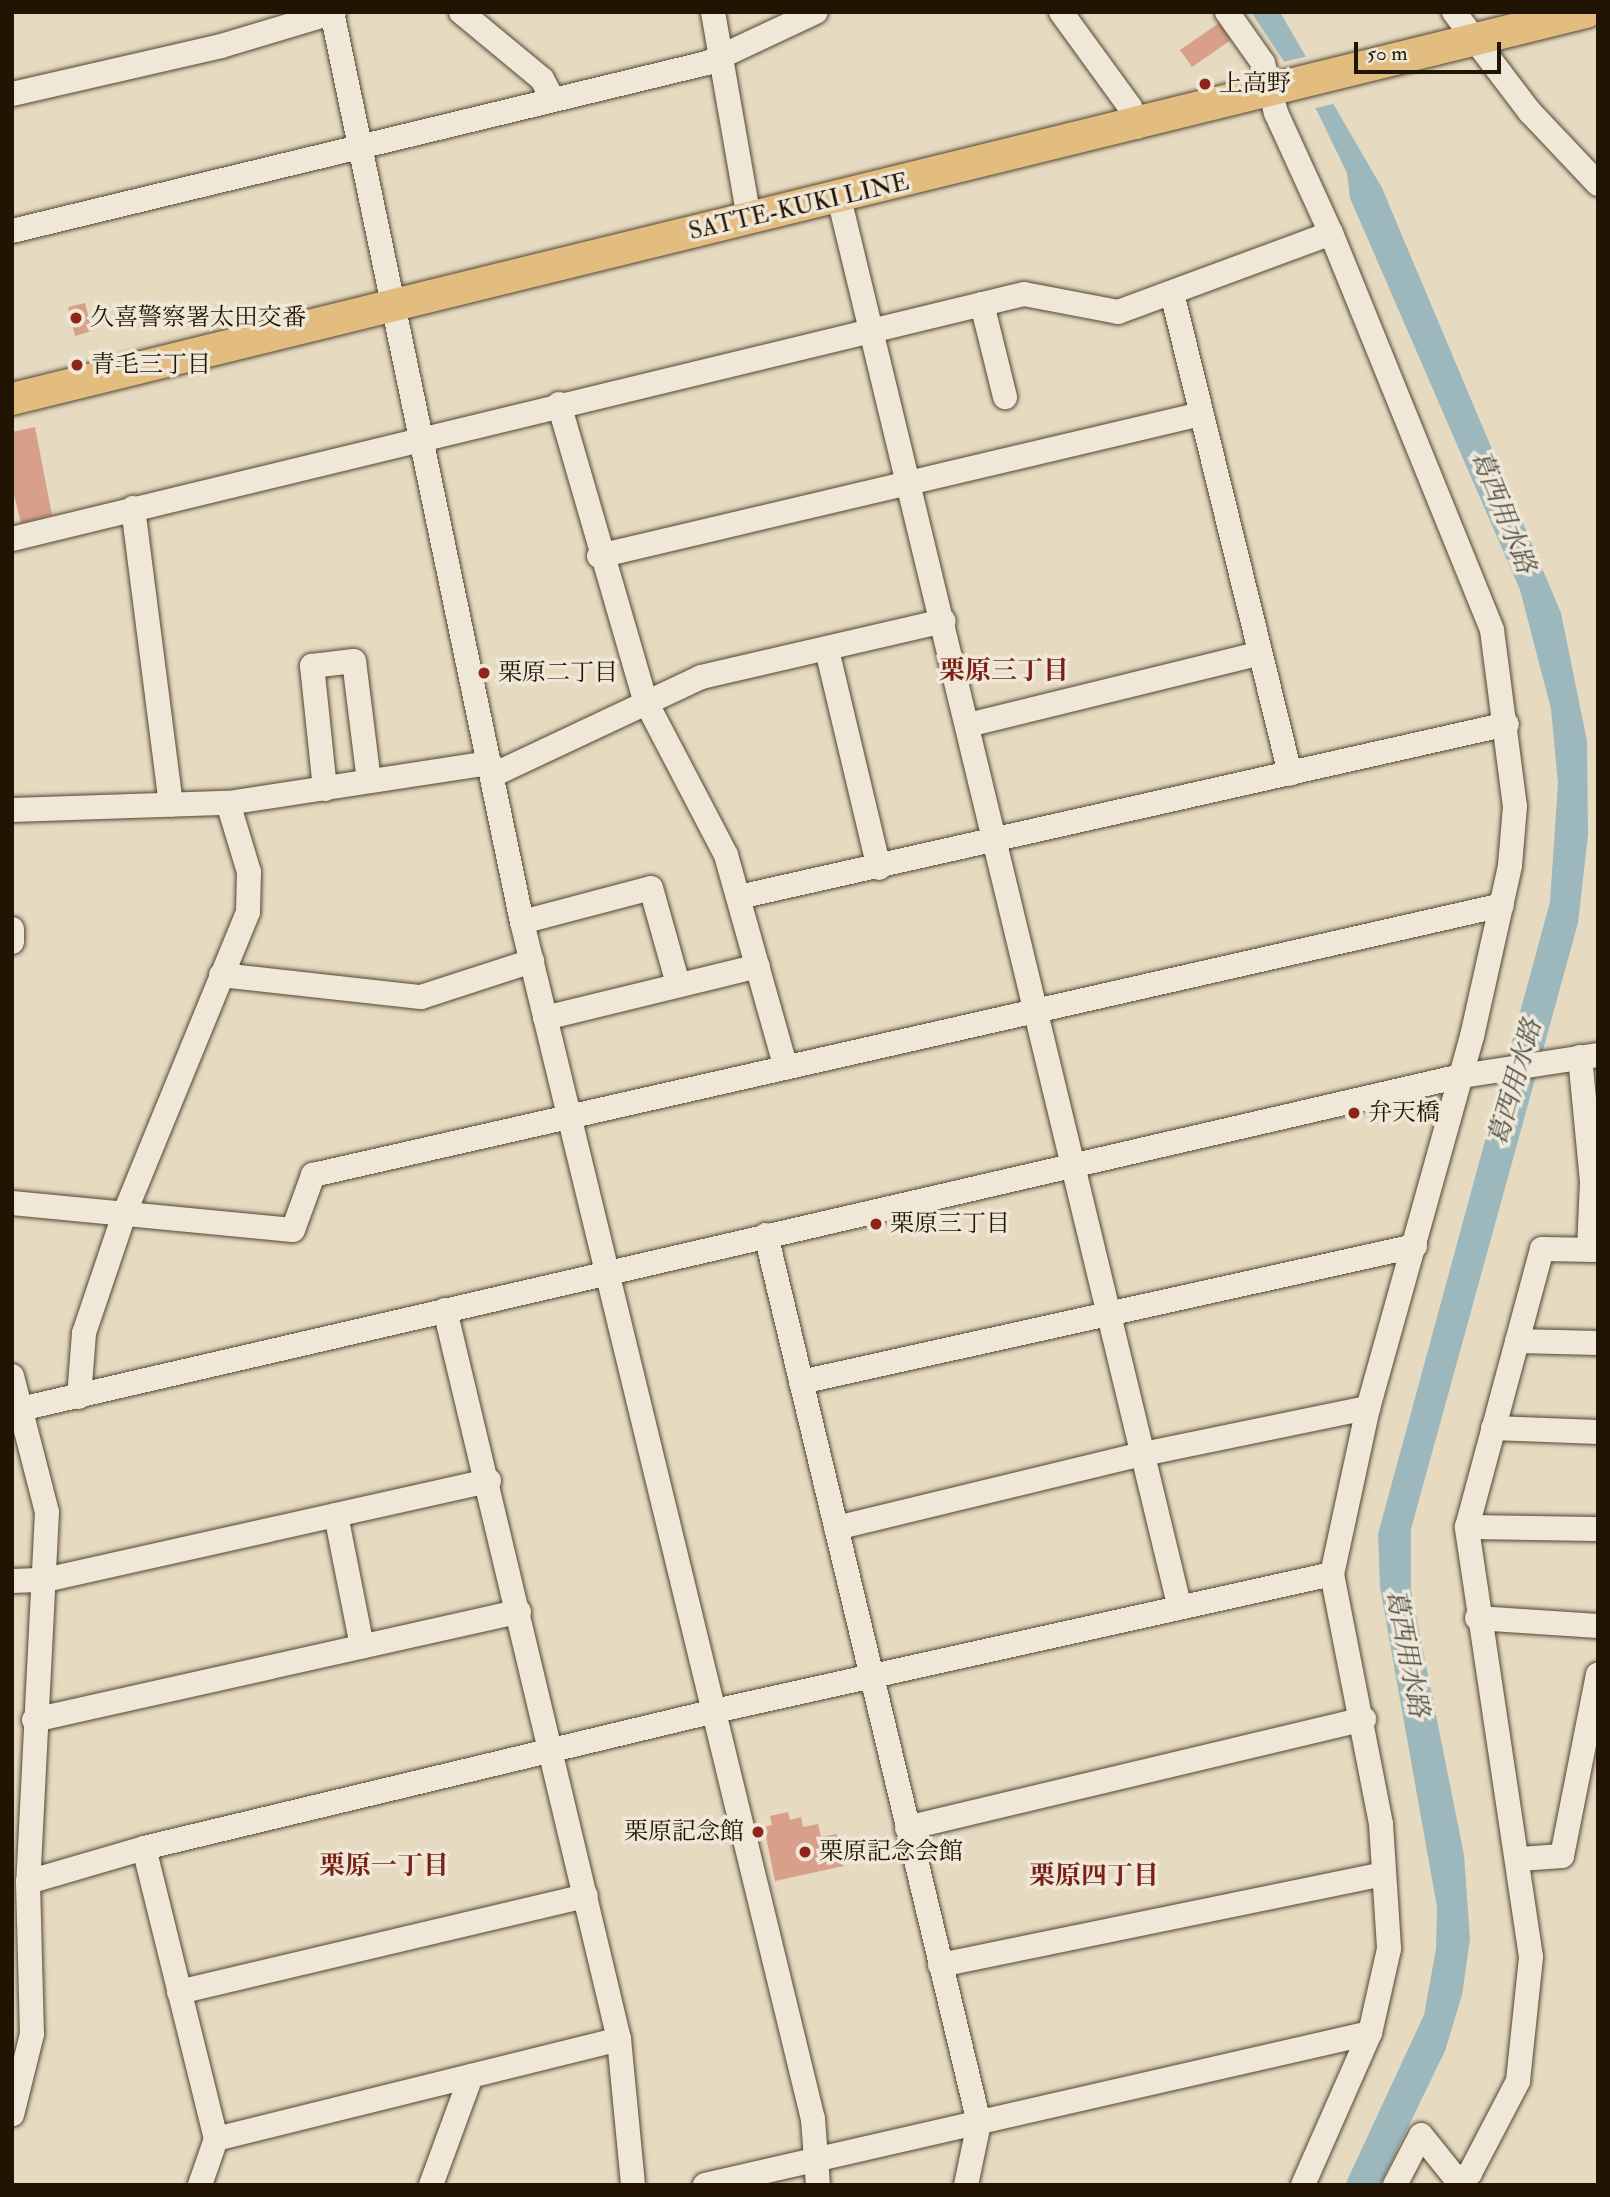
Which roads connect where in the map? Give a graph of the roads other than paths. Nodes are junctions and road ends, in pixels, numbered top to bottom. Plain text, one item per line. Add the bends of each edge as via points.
1 (332, 12) edge
2 (461, 12) edge
3 (713, 12) edge
4 (816, 12) edge
5 (1061, 12) edge
6 (1227, 12) edge
7 (1454, 12) edge
8 (1586, 12) edge
9 (1476, 39) junction
10 (720, 58) junction
11 (1281, 91) junction
12 (12, 94) edge
13 (552, 98) junction
14 (1137, 127) junction
15 (362, 145) junction
16 (1598, 184) edge
17 (839, 198) junction
18 (749, 218) junction
19 (12, 230) edge
20 (1331, 233) junction
21 (1172, 293) junction
22 (393, 304) junction
23 (982, 304) junction
24 (873, 330) junction
25 (1005, 397) dead end
26 (12, 400) edge
27 (559, 404) junction
28 (1201, 414) junction
29 (420, 438) junction
30 (912, 485) junction
31 (133, 508) junction
32 (12, 539) edge
33 (599, 556) junction
34 (944, 621) junction
35 (827, 650) junction
36 (1257, 654) junction
37 (645, 700) junction
38 (1507, 724) junction
39 (968, 725) junction
40 (491, 769) junction
41 (1290, 774) junction
42 (369, 781) junction
43 (325, 789) junction
44 (228, 803) junction
45 (171, 805) junction
46 (12, 810) edge
47 (996, 844) junction
48 (879, 868) junction
49 (738, 897) junction
50 (1502, 905) junction
51 (522, 922) junction
52 (12, 929) edge
53 (12, 942) edge
54 (532, 961) junction
55 (758, 966) junction
56 (221, 975) junction
57 (678, 984) junction
58 (1035, 1011) junction
59 (545, 1018) junction
60 (1589, 1056) edge
61 (786, 1068) junction
62 (1461, 1076) junction
63 (569, 1118) junction
64 (1073, 1166) junction
65 (12, 1203) edge
66 (125, 1212) junction
67 (766, 1235) junction
68 (1415, 1246) junction
69 (1593, 1250) edge
70 (608, 1272) junction
71 (445, 1310) junction
72 (1108, 1310) junction
73 (1517, 1341) junction
74 (1598, 1343) edge
75 (12, 1376) edge
76 (801, 1382) junction
77 (79, 1397) junction
78 (1368, 1408) junction
79 (17, 1411) edge
80 (1493, 1428) junction
81 (1598, 1432) edge
82 (1143, 1454) junction
83 (489, 1481) junction
84 (335, 1516) junction
85 (1467, 1527) junction
86 (836, 1528) junction
87 (1598, 1529) edge
88 (1332, 1574) junction
89 (45, 1580) junction
90 (12, 1581) edge
91 (1179, 1605) junction
92 (519, 1612) junction
93 (1477, 1618) junction
94 (1598, 1626) edge
95 (362, 1647) junction
96 (873, 1674) junction
97 (1598, 1675) edge
98 (715, 1711) junction
99 (1364, 1719) junction
100 (34, 1720) junction
101 (552, 1750) junction
102 (906, 1829) junction
103 (144, 1848) junction
104 (1520, 1859) junction
105 (1383, 1874) junction
106 (27, 1882) junction
107 (586, 1896) junction
108 (940, 1965) junction
109 (180, 1992) junction
110 (1370, 2033) junction
111 (619, 2039) junction
112 (471, 2076) junction
113 (12, 2115) edge
114 (979, 2123) junction
115 (216, 2140) junction
116 (818, 2158) junction
117 (1475, 2179) edge
118 (200, 2185) edge
119 (431, 2185) edge
120 (633, 2185) edge
121 (705, 2185) edge
122 (818, 2185) edge
123 (966, 2185) edge
124 (1303, 2185) edge
125 (1395, 2185) edge

1 - 12 street via 221,46
1 - 15 street
2 - 13 street via 542,79
3 - 10 street
4 - 10 street
5 - 14 street via 1130,107
6 - 11 street
7 - 9 street
8 - 9 main road, SATTE-KUKI LINE
9 - 11 main road, SATTE-KUKI LINE
9 - 16 street via 1530,112
10 - 13 street
10 - 18 street
11 - 14 main road, SATTE-KUKI LINE
11 - 20 street
13 - 15 street
14 - 17 main road, SATTE-KUKI LINE
15 - 19 street
15 - 22 street
17 - 18 main road, SATTE-KUKI LINE
17 - 24 street
18 - 22 main road, SATTE-KUKI LINE
20 - 21 street
20 - 38 street via 1492,629
21 - 23 street via 1107,314 1034,292
21 - 28 street
22 - 26 main road, SATTE-KUKI LINE
22 - 29 street
23 - 24 street
23 - 25 street
24 - 27 street
24 - 30 street
27 - 29 street
27 - 33 street
28 - 30 street
28 - 36 street
29 - 31 street
29 - 40 street
30 - 33 street
30 - 34 street
31 - 32 street
31 - 45 street
33 - 37 street
34 - 35 street
34 - 39 street
35 - 37 street via 701,677
35 - 48 street
36 - 39 street
36 - 41 street
37 - 40 street
37 - 49 street via 726,855
38 - 41 street
38 - 50 street via 1516,829
39 - 47 street
40 - 42 street
40 - 51 street
41 - 47 street
42 - 43 street
42 - 43 street via 354,661 312,666
43 - 44 street
44 - 45 street
44 - 56 street via 249,873 248,912
45 - 46 street
47 - 48 street
47 - 58 street
48 - 49 street
49 - 55 street
50 - 58 street
50 - 62 street
51 - 54 street
51 - 57 street via 651,888
52 - 53 street
54 - 56 street via 421,997
54 - 59 street
55 - 57 street
55 - 61 street
56 - 66 street
57 - 59 street
58 - 61 street
58 - 64 street
59 - 63 street
60 - 62 street
60 - 69 street
61 - 63 street
62 - 64 street
62 - 68 street
63 - 66 street via 313,1175 293,1230
63 - 70 street
64 - 67 street
64 - 72 street
65 - 66 street
66 - 77 street via 84,1333
67 - 70 street
67 - 76 street
68 - 72 street
68 - 78 street
69 - 73 street via 1542,1249
70 - 71 street
70 - 98 street
71 - 77 street
71 - 83 street
72 - 76 street
72 - 82 street
73 - 74 street
73 - 80 street
75 - 79 street
76 - 86 street
77 - 79 street
78 - 82 street
78 - 88 street
79 - 89 street via 47,1512
80 - 81 street
80 - 85 street
82 - 86 street
82 - 91 street
83 - 84 street
83 - 92 street
84 - 89 street
84 - 95 street
85 - 87 street
85 - 93 street
86 - 96 street
88 - 91 street
88 - 99 street
89 - 90 street
89 - 100 street
91 - 96 street
92 - 95 street
92 - 101 street
93 - 94 street
93 - 104 street
95 - 100 street
96 - 98 street
96 - 102 street
97 - 104 street via 1562,1856
98 - 101 street
98 - 116 street via 813,2119
99 - 102 street
99 - 105 street
100 - 106 street
101 - 103 street
101 - 107 street
102 - 108 street
103 - 106 street
103 - 109 street
104 - 117 street via 1531,1957 1518,2081
105 - 108 street
105 - 110 street via 1389,1949
106 - 113 street via 32,2034
107 - 109 street
107 - 111 street
108 - 114 street
109 - 115 street
110 - 114 street
110 - 124 street
111 - 112 street
111 - 120 street
112 - 115 street
112 - 119 street
114 - 116 street
114 - 123 street
115 - 118 street
116 - 121 street
116 - 122 street
117 - 125 street via 1457,2180 1421,2135

